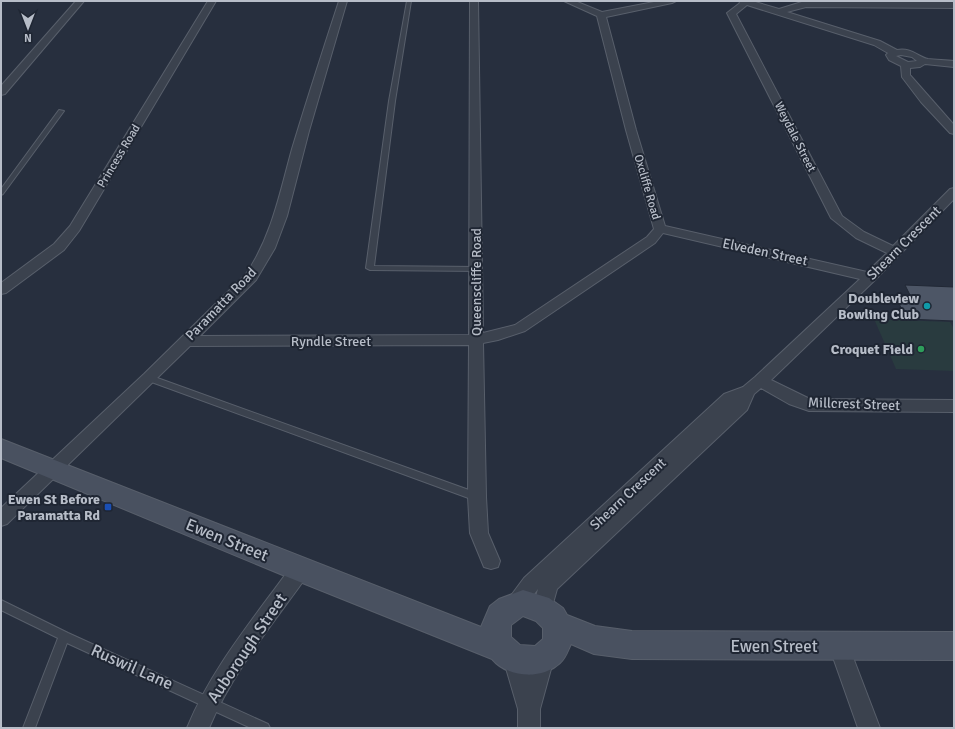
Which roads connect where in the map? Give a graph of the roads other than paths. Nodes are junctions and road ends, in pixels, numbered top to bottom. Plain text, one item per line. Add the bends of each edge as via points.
1 (80, 1) edge
2 (212, 1) edge
3 (343, 1) edge
4 (409, 1) edge
5 (474, 1) edge
6 (568, 1) edge
7 (672, 1) edge
8 (744, 1) edge
9 (954, 5) edge
10 (779, 12) junction
11 (601, 15) junction
12 (894, 53) junction
13 (923, 61) junction
14 (954, 64) edge
15 (906, 65) junction
16 (1, 92) edge
17 (61, 111) dead end
18 (954, 131) edge
19 (954, 192) edge
20 (1, 193) edge
21 (660, 229) junction
22 (895, 252) junction
23 (477, 269) junction
24 (870, 277) junction
25 (1, 290) edge
26 (475, 340) junction
27 (186, 341) junction
28 (150, 378) junction
29 (754, 386) junction
30 (954, 406) edge
31 (1, 448) edge
32 (53, 470) junction
33 (477, 497) junction
34 (1, 519) edge
35 (491, 561) dead end
36 (300, 570) junction
37 (1, 605) edge
38 (505, 613) junction
39 (453, 631) junction
40 (549, 634) junction
41 (64, 636) junction
42 (839, 646) junction
43 (954, 646) edge
44 (507, 654) junction
45 (208, 702) junction
46 (529, 719) edge
47 (29, 728) edge
48 (198, 728) edge
49 (264, 728) edge
50 (869, 728) edge

1 - 16 street
2 - 25 street, Princess Road via 76,228 59,247
3 - 27 street, Paramatta Road via 268,249 251,277
4 - 23 lane via 392,101 370,268
5 - 23 street, Queenscliffe Road
6 - 11 street
7 - 11 street
8 - 10 street
8 - 22 street, Weydale Street via 731,13 837,218 860,235
9 - 10 street via 805,4
10 - 12 street via 877,43
11 - 21 street, Oxcliffe Road
12 - 13 street via 915,55
12 - 15 street via 892,58
13 - 14 street
13 - 15 street via 917,65
15 - 18 street via 905,75
17 - 20 lane
19 - 22 street, Shearn Crescent
21 - 24 street, Elveden Street
21 - 26 street, Oxcliffe Road via 651,240 520,328
22 - 24 street, Shearn Crescent
23 - 26 street, Queenscliffe Road
24 - 29 street, Shearn Crescent
26 - 27 street, Ryndle Street
26 - 33 street, Queenscliffe Road
27 - 28 street, Paramatta Road
28 - 32 street, Paramatta Road
28 - 33 lane
29 - 30 street, Millcrest Street via 809,404
29 - 38 street, Shearn Crescent via 730,398 531,584
29 - 40 street, Shearn Crescent via 741,406 549,585
31 - 32 main road, Ewen Street
32 - 34 street, Paramatta Road
32 - 36 main road, Ewen Street
33 - 35 street, Queenscliffe Road via 479,533
36 - 39 main road, Ewen Street
36 - 45 street, Auborough Street
37 - 41 lane, Ruswil Lane
38 - 39 main road, Ewen Street
38 - 40 main road, Ewen Street via 533,604
38 - 44 main road via 494,630 496,640
39 - 44 main road, Ewen Street
40 - 42 main road, Ewen Street via 632,645
40 - 44 main road, Ewen Street via 535,661 523,661
40 - 46 street, Shearn Crescent
41 - 45 lane, Ruswil Lane
41 - 47 lane
42 - 43 main road, Ewen Street
42 - 50 street
44 - 46 street
45 - 48 street, Auborough Street
45 - 49 lane, Ruswil Lane

